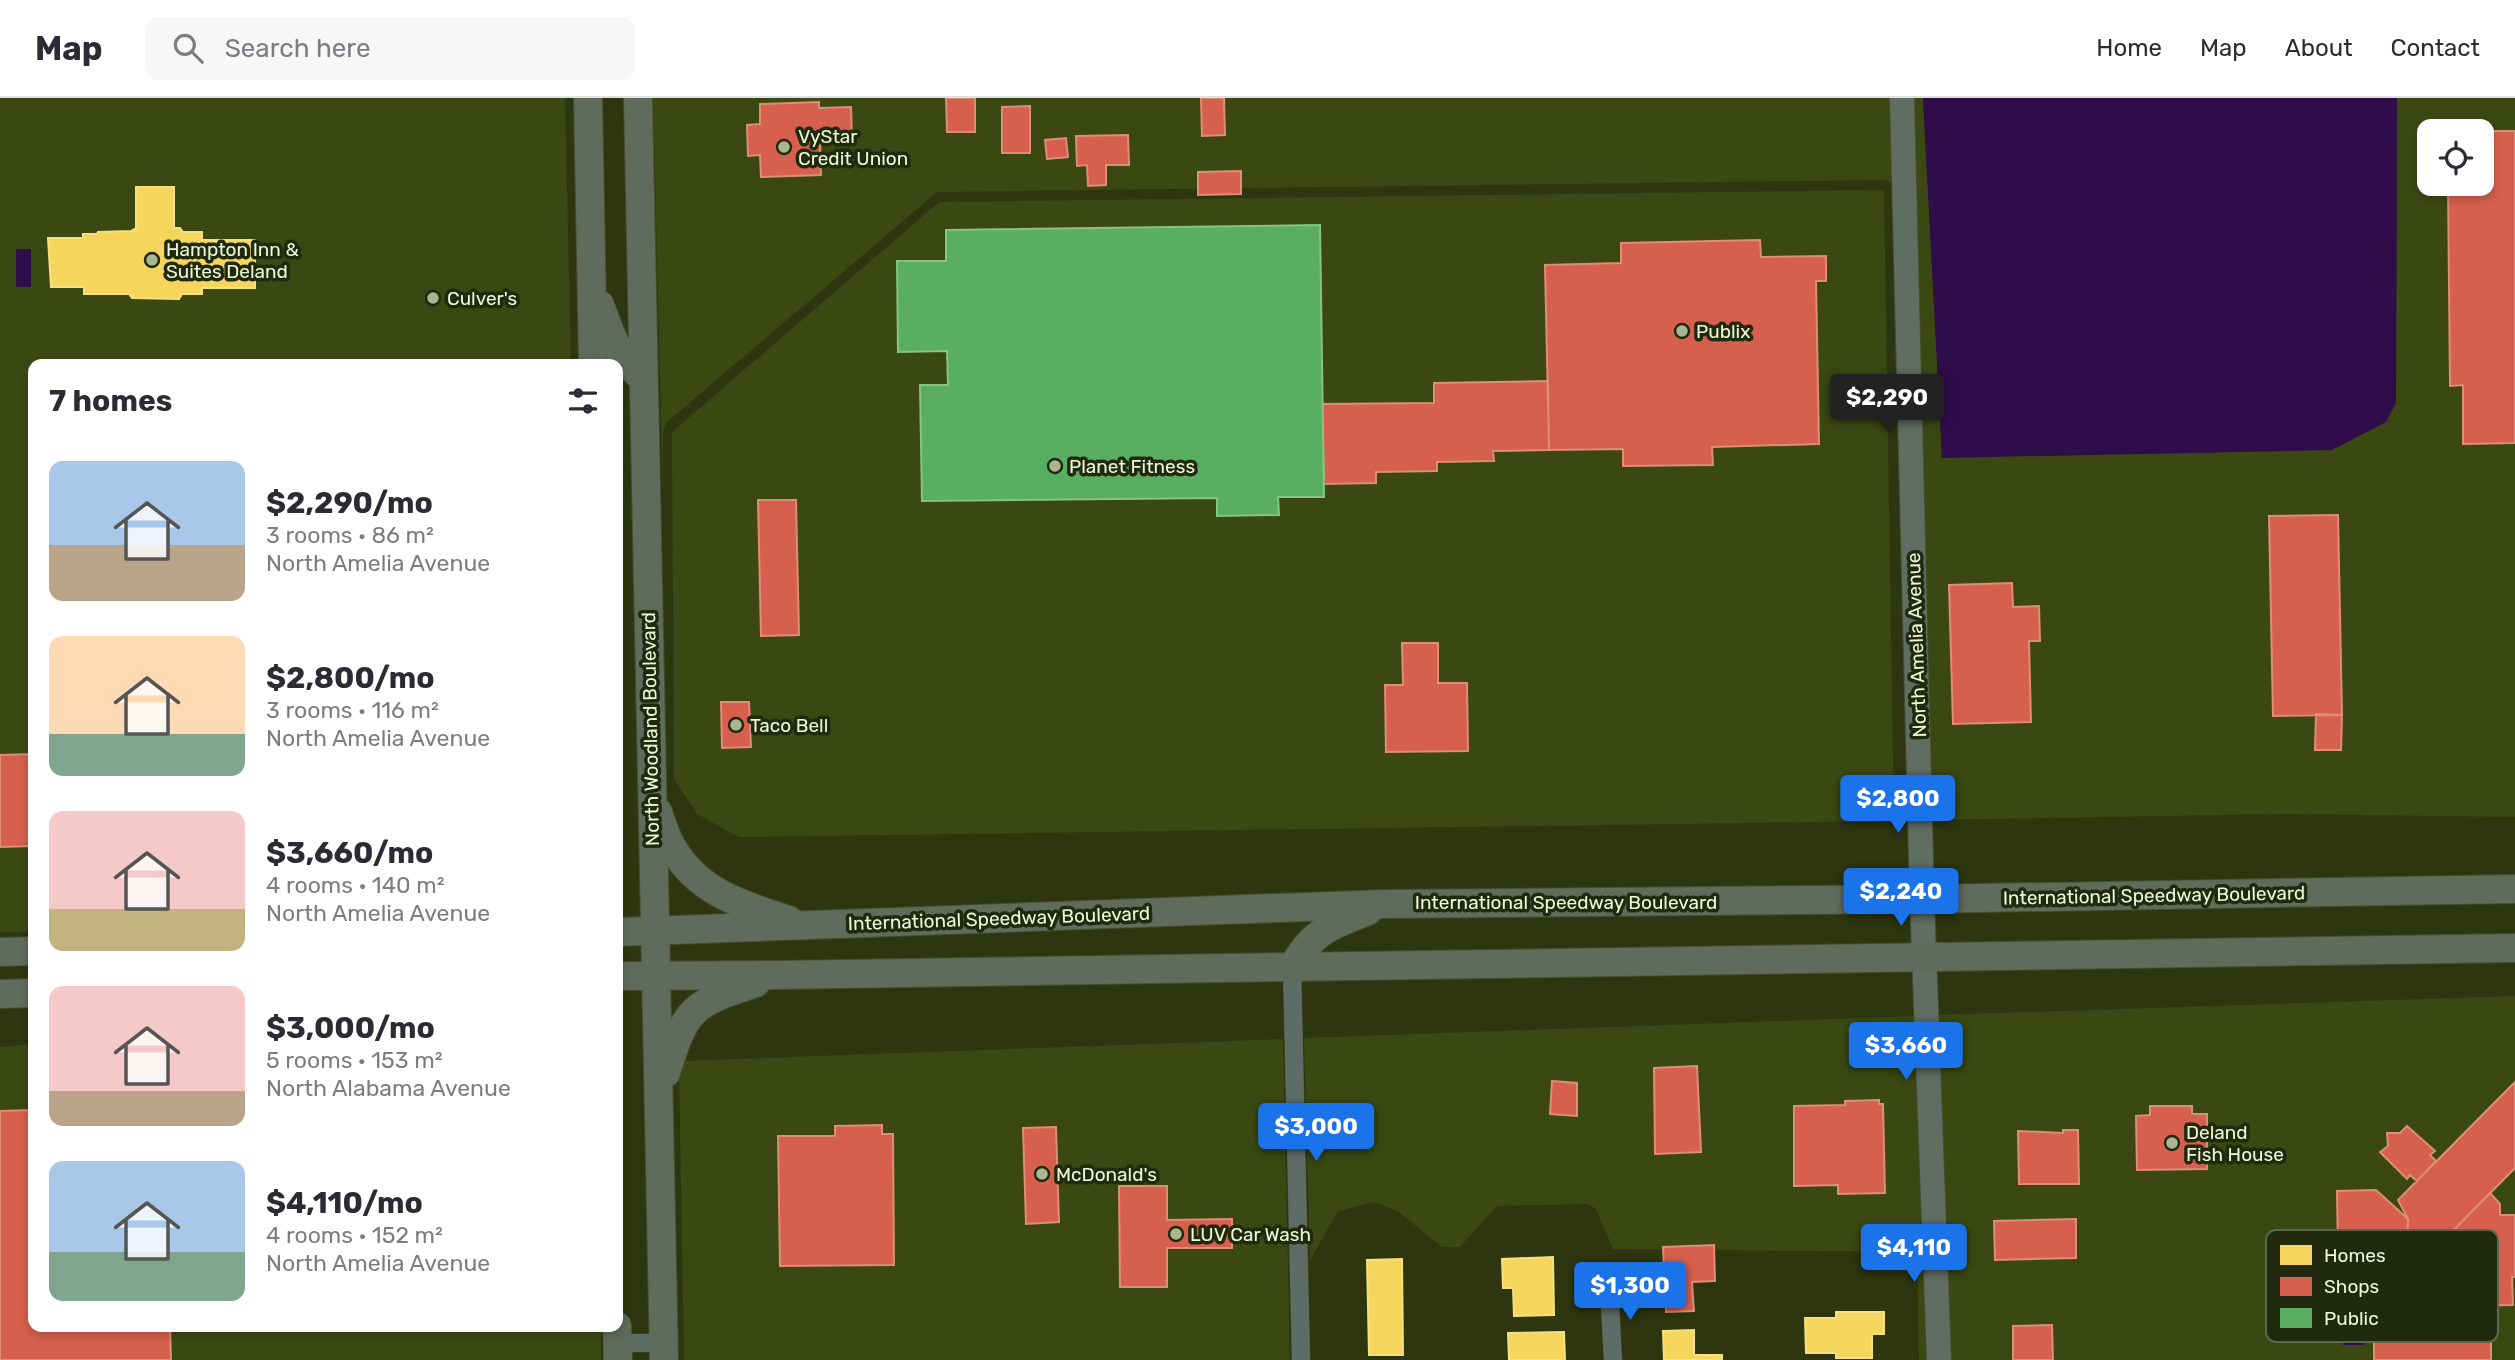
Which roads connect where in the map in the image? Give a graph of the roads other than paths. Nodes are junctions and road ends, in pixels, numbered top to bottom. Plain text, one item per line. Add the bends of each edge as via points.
1 (588, 98) edge
2 (1902, 98) edge
3 (636, 101) edge
4 (592, 283) junction
5 (593, 359) edge
6 (643, 379) junction
7 (651, 797) junction
8 (2515, 889) edge
9 (1923, 899) junction
10 (1385, 904) junction
11 (805, 926) junction
12 (623, 932) edge
13 (654, 932) junction
14 (2515, 932) edge
15 (2515, 948) edge
16 (2480, 949) junction
17 (28, 951) edge
18 (0, 952) edge
19 (1924, 956) junction
20 (1292, 968) junction
21 (655, 975) junction
22 (779, 975) junction
23 (623, 976) edge
24 (28, 993) edge
25 (0, 994) edge
26 (660, 1092) junction
27 (1609, 1287) dead end
28 (617, 1343) edge
29 (664, 1351) edge
30 (1301, 1360) edge
31 (1613, 1360) edge
32 (1939, 1360) edge

1 - 4 main road
2 - 9 street, North Amelia Avenue
3 - 6 main road, North Woodland Boulevard
4 - 5 main road
4 - 6 main road via 614,345
6 - 7 main road, North Woodland Boulevard
7 - 11 main road via 673,848 702,883 729,901
7 - 13 main road, North Woodland Boulevard
8 - 9 main road, International Speedway Boulevard
9 - 10 main road, International Speedway Boulevard
9 - 19 street, North Amelia Avenue
10 - 11 main road, International Speedway Boulevard
10 - 20 main road via 1330,926 1304,946
11 - 13 main road, International Speedway Boulevard
12 - 13 main road, International Speedway Boulevard
13 - 21 main road, North Woodland Boulevard
14 - 16 main road
15 - 16 main road
16 - 19 main road
17 - 18 main road
19 - 20 main road
19 - 32 street, North Amelia Avenue
20 - 22 main road
20 - 30 street
21 - 22 main road
21 - 23 main road
21 - 26 main road, North Woodland Boulevard
22 - 26 main road via 710,998 695,1009 678,1032
24 - 25 main road
26 - 29 main road, North Woodland Boulevard
27 - 31 street
28 - 29 street

